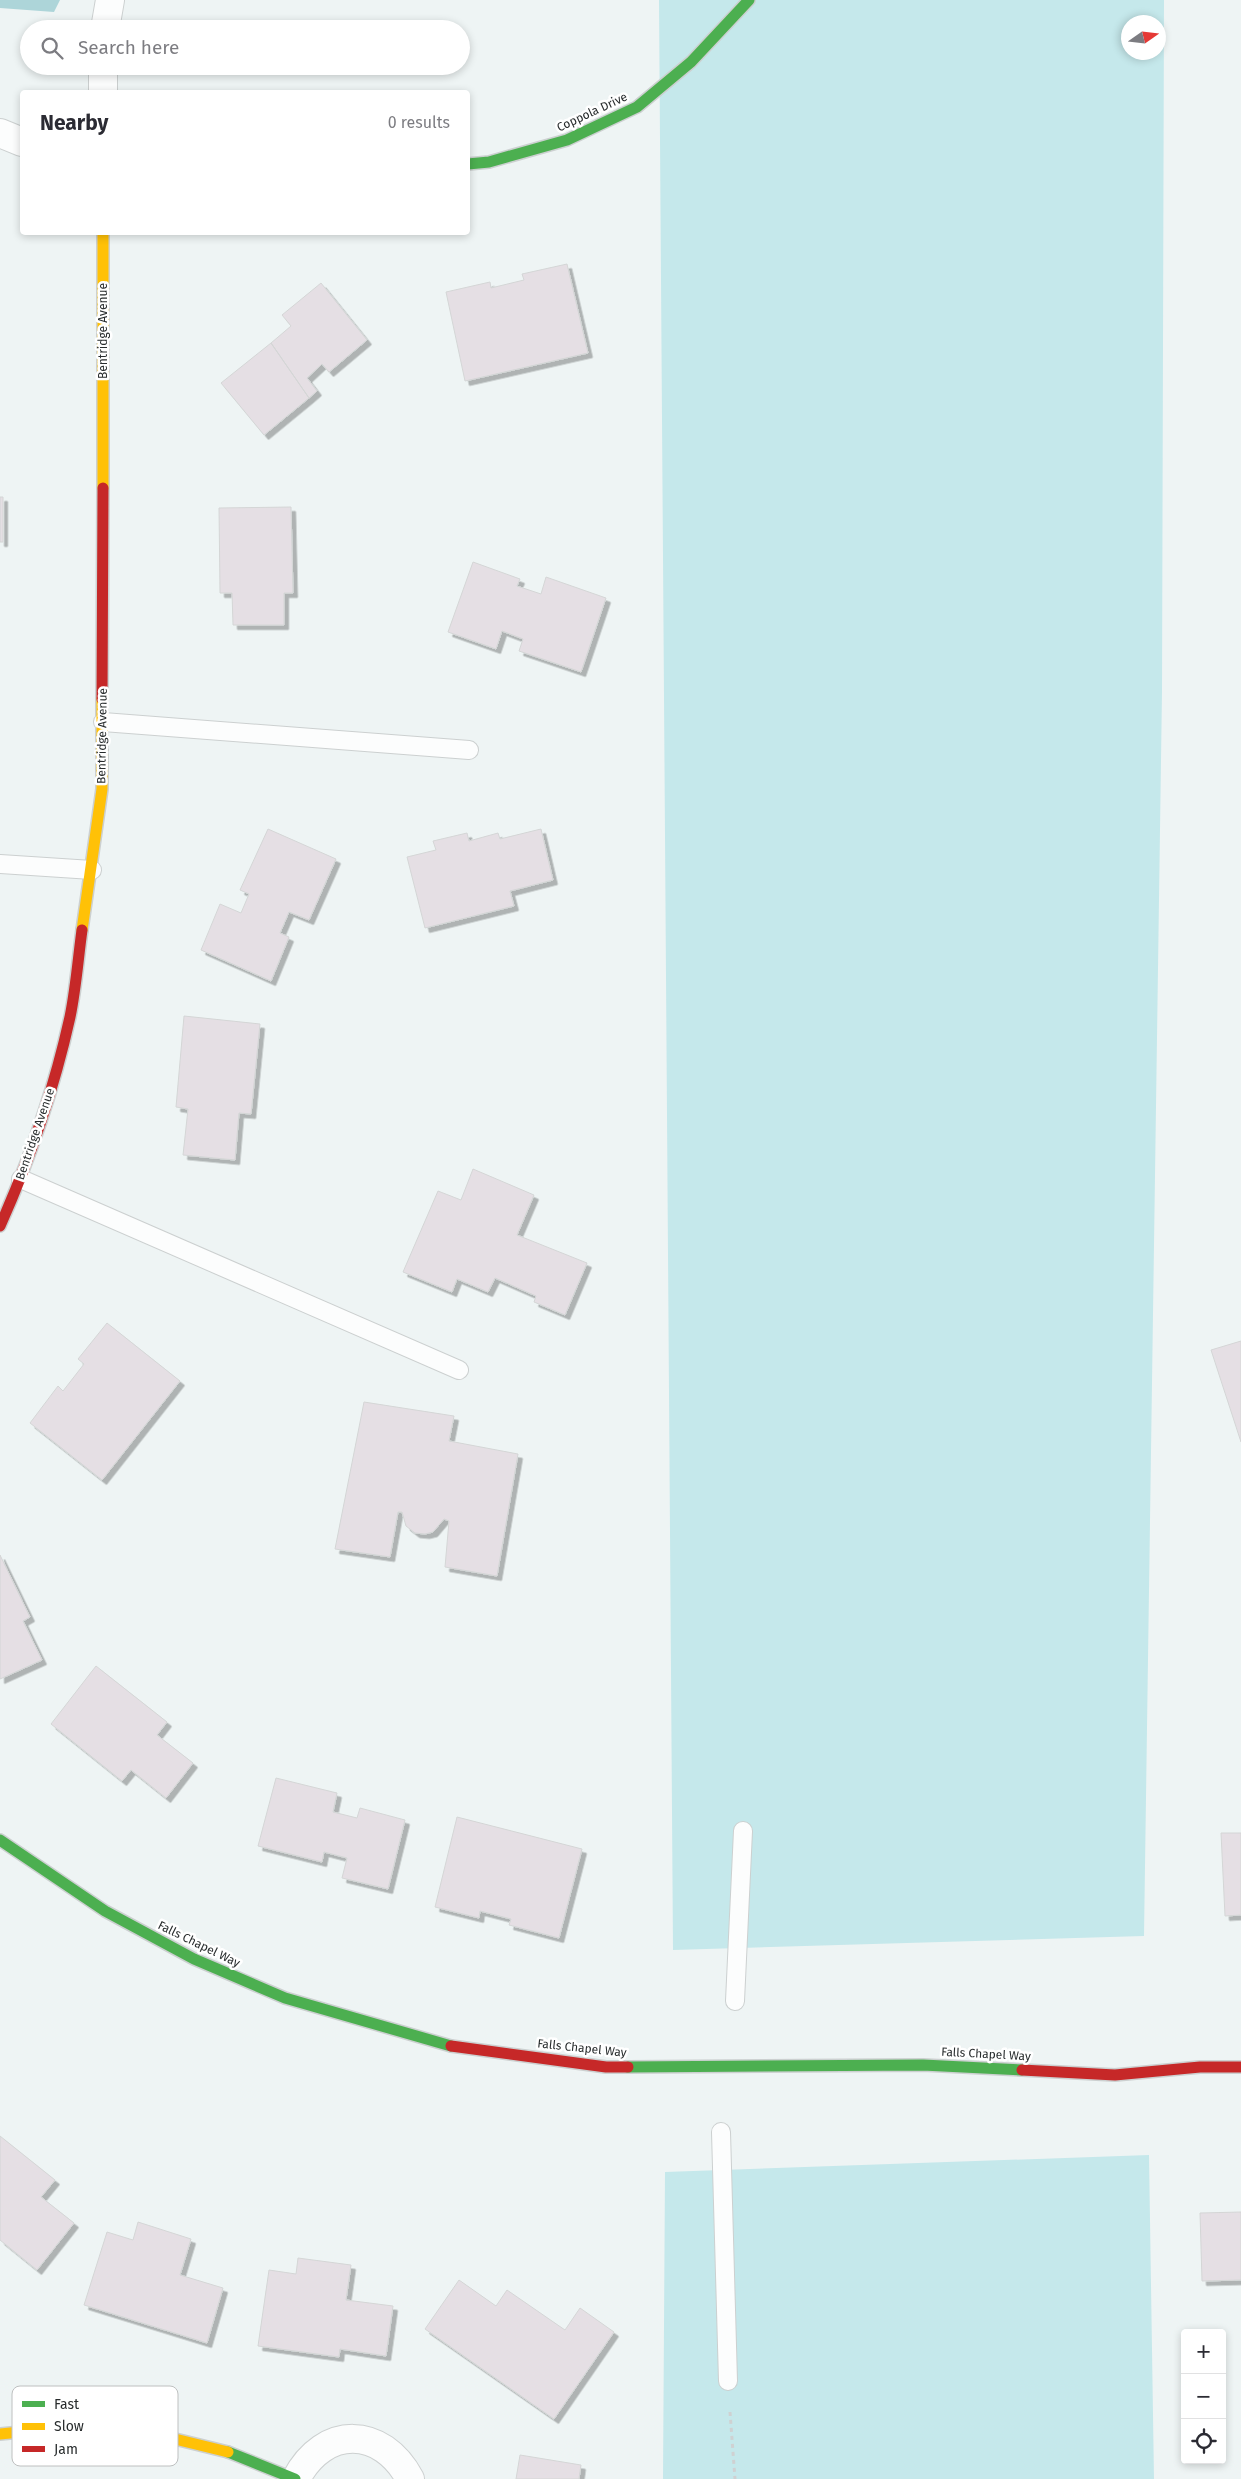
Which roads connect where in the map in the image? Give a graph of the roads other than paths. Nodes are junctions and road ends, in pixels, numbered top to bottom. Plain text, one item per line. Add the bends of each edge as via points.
1 (110, 0) edge
2 (749, 0) edge
3 (107, 20) edge
4 (103, 75) edge
5 (103, 90) edge
6 (0, 132) edge
7 (20, 141) edge
8 (470, 164) edge
9 (102, 235) edge
10 (103, 722) junction
11 (469, 750) dead end
12 (0, 864) edge
13 (92, 870) junction
14 (21, 1179) junction
15 (0, 1226) edge
16 (459, 1370) dead end
17 (743, 1831) dead end
18 (0, 1840) edge
19 (735, 2001) dead end
20 (1241, 2067) edge
21 (721, 2132) dead end
22 (728, 2381) road end
23 (178, 2439) edge
24 (296, 2479) edge
25 (410, 2479) edge

1 - 3 street
2 - 8 street, Coppola Drive via 691,62 637,107 567,140 489,162
4 - 5 street
6 - 7 street
9 - 10 street, Bentridge Avenue
10 - 11 lane
10 - 13 street, Bentridge Avenue via 102,789
12 - 13 lane
13 - 14 street, Bentridge Avenue via 70,1016 48,1099
14 - 15 street, Bentridge Avenue
14 - 16 lane
17 - 19 lane
18 - 20 street, Falls Chapel Way via 105,1911 194,1959 285,1998 442,2045 606,2067 923,2065 1115,2075 1200,2067
21 - 22 lane
23 - 24 street via 219,2448
24 - 25 street via 305,2462 318,2450 335,2441 354,2438 388,2450 402,2464

